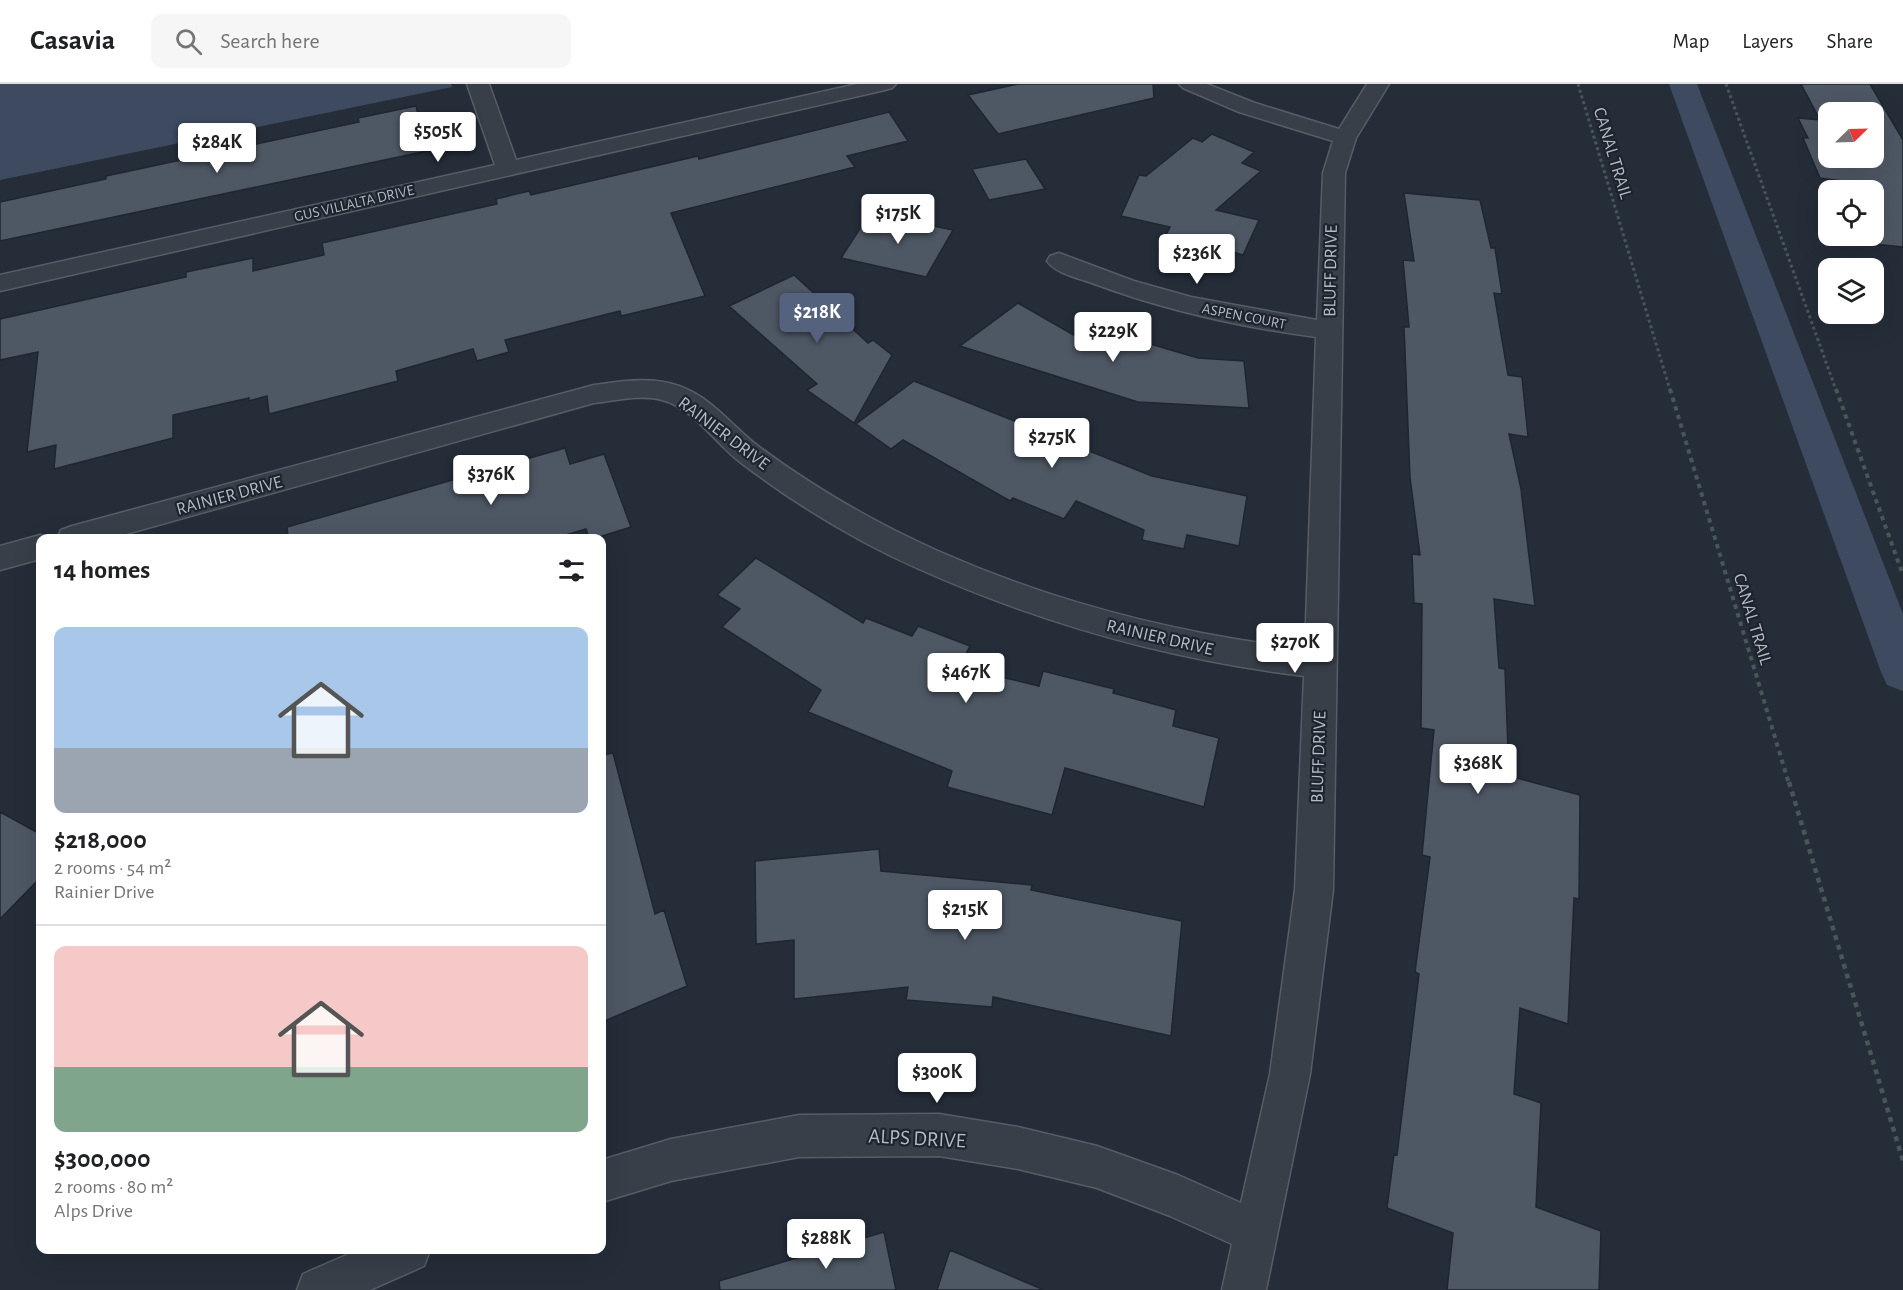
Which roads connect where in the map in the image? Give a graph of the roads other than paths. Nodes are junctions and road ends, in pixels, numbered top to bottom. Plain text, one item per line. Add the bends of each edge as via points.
1 (478, 84) edge
2 (885, 84) edge
3 (1190, 84) edge
4 (1378, 84) edge
5 (1345, 138) junction
6 (507, 168) junction
7 (1059, 261) dead end
8 (0, 283) edge
9 (1329, 330) junction
10 (86, 534) edge
11 (36, 548) edge
12 (0, 558) edge
13 (1320, 664) junction
14 (606, 1180) edge
15 (1258, 1233) junction
16 (399, 1254) edge
17 (320, 1290) edge
18 (1244, 1290) edge

1 - 6 street
2 - 6 street, GUS VILLALTA DRIVE
3 - 5 street via 1268,116
4 - 5 street, BLUFF DRIVE
5 - 9 street, BLUFF DRIVE via 1334,173
6 - 8 street, GUS VILLALTA DRIVE
7 - 9 street, ASPEN COURT via 1112,284 1170,302
9 - 13 street, BLUFF DRIVE
10 - 13 street, RAINIER DRIVE via 594,394 634,389 671,393 817,500 885,539 970,579 1062,614 1162,640 1266,659
11 - 12 street
13 - 15 street, BLUFF DRIVE via 1314,890 1305,977
14 - 15 street, ALPS DRIVE via 671,1160 800,1136 939,1135 1098,1167
15 - 18 street, BLUFF DRIVE
16 - 17 street

